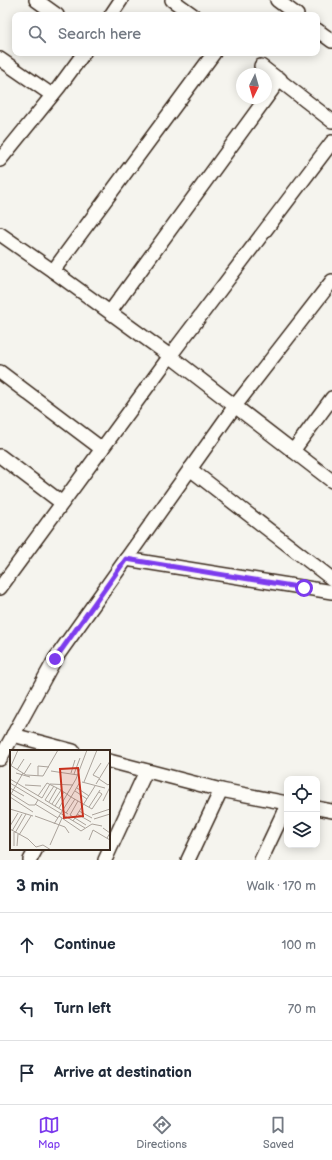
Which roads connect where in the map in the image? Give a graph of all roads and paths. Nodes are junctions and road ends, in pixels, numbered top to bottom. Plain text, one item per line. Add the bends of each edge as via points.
1 (36, 0) edge
2 (120, 0) edge
3 (172, 0) edge
4 (277, 0) edge
5 (53, 12) edge
6 (113, 12) edge
7 (189, 12) edge
8 (293, 12) edge
9 (320, 32) edge
10 (332, 42) edge
11 (82, 56) edge
12 (212, 56) edge
13 (0, 59) edge
14 (261, 66) dead end
15 (280, 79) junction
16 (52, 95) junction
17 (332, 121) edge
18 (332, 142) edge
19 (2, 152) edge
20 (0, 234) edge
21 (53, 271) junction
22 (332, 281) edge
23 (110, 312) junction
24 (170, 356) junction
25 (0, 372) edge
26 (332, 398) edge
27 (235, 406) junction
28 (102, 448) junction
29 (293, 451) junction
30 (0, 456) edge
31 (190, 469) junction
32 (332, 481) edge
33 (62, 503) junction
34 (126, 559) junction
35 (332, 578) edge
36 (0, 588) edge
37 (332, 592) edge
38 (13, 735) junction
39 (68, 750) edge
40 (0, 759) edge
41 (110, 761) edge
42 (146, 771) junction
43 (221, 790) junction
44 (284, 803) edge
45 (320, 809) edge
46 (284, 810) edge
47 (332, 811) edge
48 (110, 849) edge
49 (35, 850) edge
50 (110, 850) edge
51 (30, 860) edge
52 (105, 860) edge
53 (188, 860) edge
54 (261, 860) edge

1 - 5 street
2 - 6 street
3 - 7 street
4 - 8 street
9 - 10 street
11 - 16 street
12 - 21 street
13 - 16 street
14 - 15 street
15 - 17 street
15 - 23 street
16 - 19 street
18 - 24 street
20 - 21 street
21 - 23 street
22 - 27 street
23 - 24 street
24 - 27 street
24 - 28 street
25 - 28 street
26 - 29 street
27 - 29 street
27 - 31 street
28 - 33 street
29 - 32 street
30 - 33 street
31 - 34 street
31 - 35 street
33 - 36 street
34 - 37 street
34 - 38 street via 55,659
38 - 39 street
38 - 40 street
41 - 42 street
42 - 43 street
42 - 48 street
43 - 44 street
43 - 53 street
45 - 47 street
46 - 54 street
49 - 51 street
50 - 52 street

